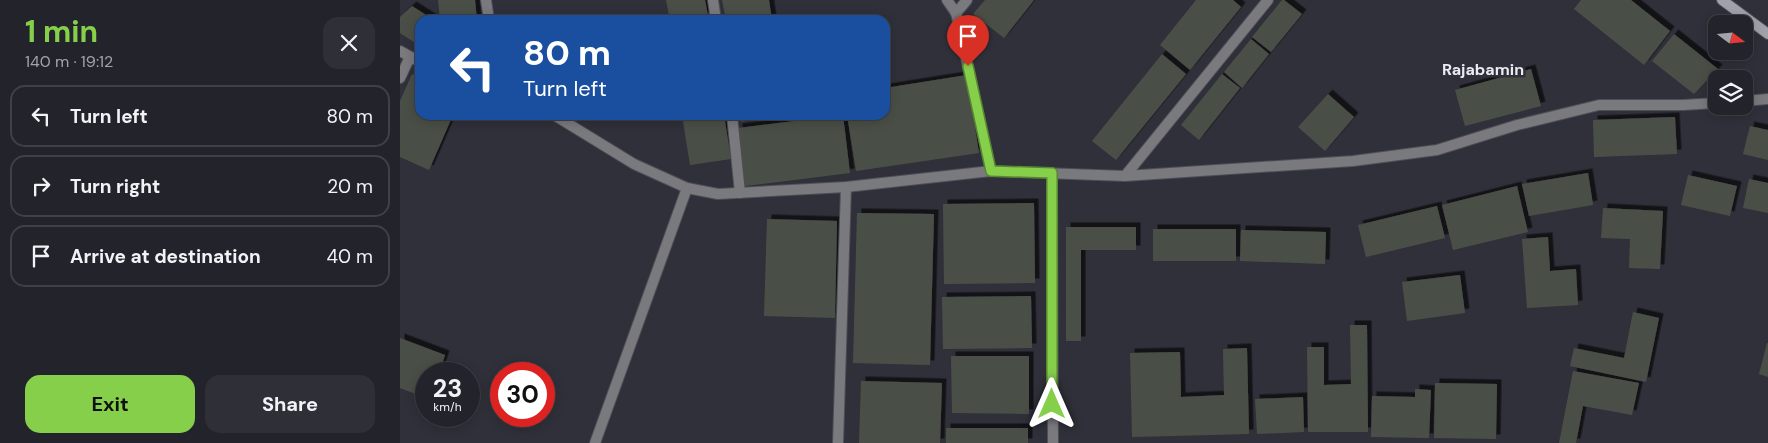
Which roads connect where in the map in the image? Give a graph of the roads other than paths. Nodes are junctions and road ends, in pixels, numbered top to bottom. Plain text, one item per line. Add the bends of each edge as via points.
1 (486, 0) edge
2 (713, 0) edge
3 (946, 0) edge
4 (967, 0) edge
5 (1268, 0) edge
6 (1722, 0) edge
7 (956, 13) junction
8 (488, 15) edge
9 (715, 15) edge
10 (1767, 32) edge
11 (400, 51) edge
12 (415, 60) edge
13 (400, 78) edge
14 (1768, 100) edge
15 (1753, 101) edge
16 (1708, 103) edge
17 (562, 120) edge
18 (733, 120) edge
19 (991, 171) junction
20 (1052, 173) junction
21 (1125, 176) junction
22 (846, 187) junction
23 (687, 188) junction
24 (740, 193) junction
25 (595, 443) edge
26 (838, 443) edge
27 (1052, 443) edge

1 - 8 street
2 - 9 street
3 - 7 street
4 - 7 street
5 - 21 street
6 - 10 main road
7 - 19 street
11 - 12 street
12 - 13 street
14 - 15 street
16 - 21 street via 1599,104 1436,150 1353,160
17 - 23 street via 634,164
18 - 24 street
19 - 20 street
19 - 22 street
20 - 21 street
20 - 27 street
22 - 24 street
22 - 26 street
23 - 24 street via 718,194
23 - 25 street

